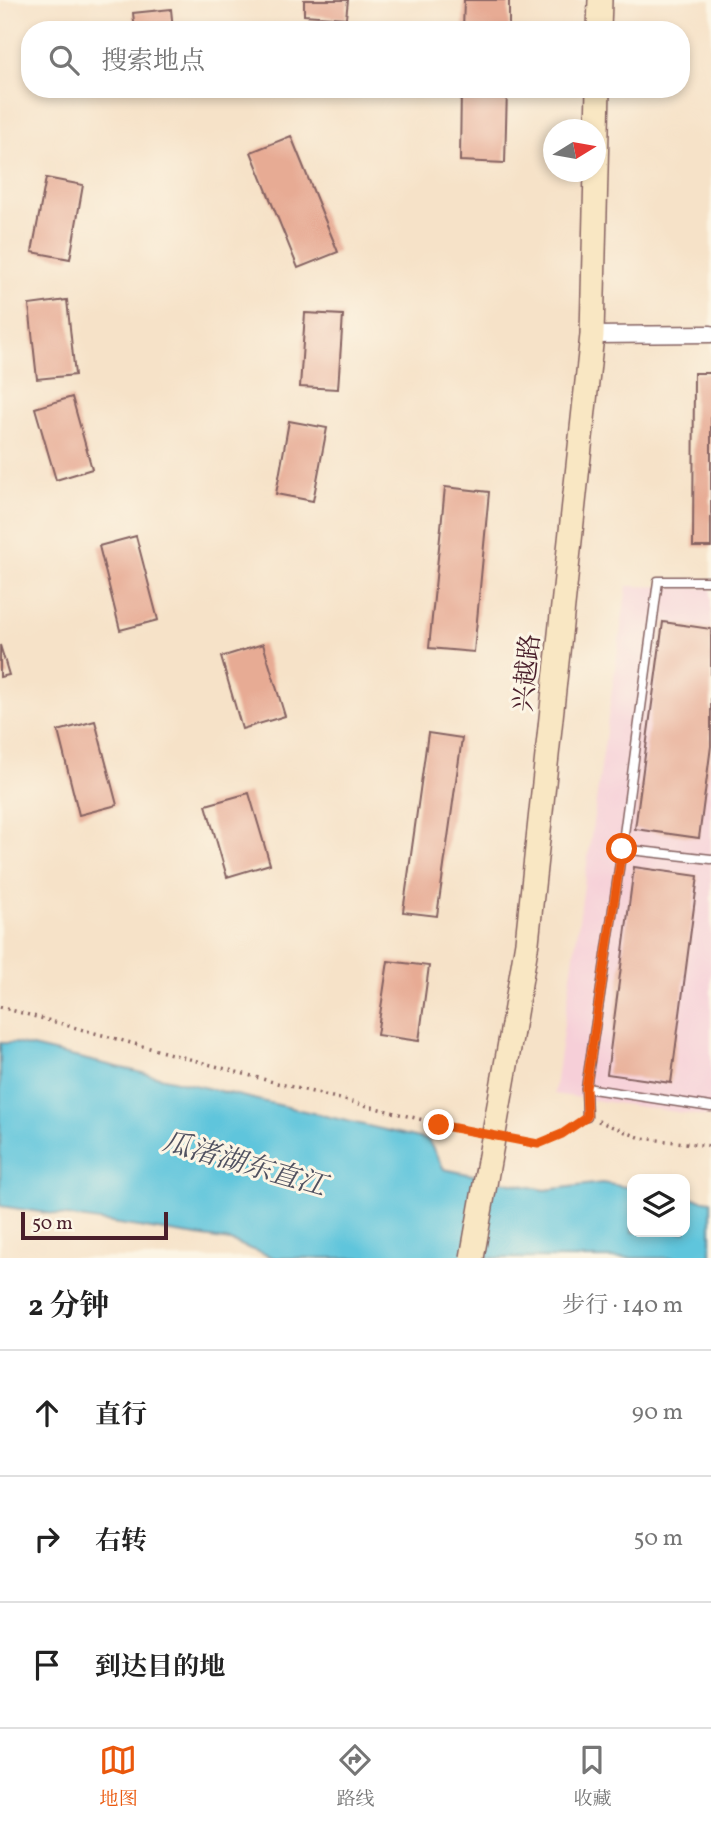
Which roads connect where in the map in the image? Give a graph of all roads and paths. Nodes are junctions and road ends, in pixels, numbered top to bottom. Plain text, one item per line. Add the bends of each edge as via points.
1 (600, 0) edge
2 (599, 21) edge
3 (597, 98) edge
4 (711, 334) edge
5 (592, 335) junction
6 (711, 581) edge
7 (622, 849) junction
8 (711, 859) edge
9 (0, 1007) edge
10 (586, 1088) junction
11 (711, 1107) edge
12 (587, 1117) junction
13 (476, 1132) dead end
14 (501, 1136) dead end
15 (711, 1146) edge
16 (472, 1258) edge

1 - 2 street
3 - 5 street, 兴越路
4 - 5 street
5 - 16 street, 兴越路, bridge via 527,942
6 - 7 lane via 658,581
7 - 8 lane
7 - 10 lane
9 - 13 path
10 - 11 lane
10 - 12 lane
12 - 14 path via 538,1144
12 - 15 path via 641,1138

